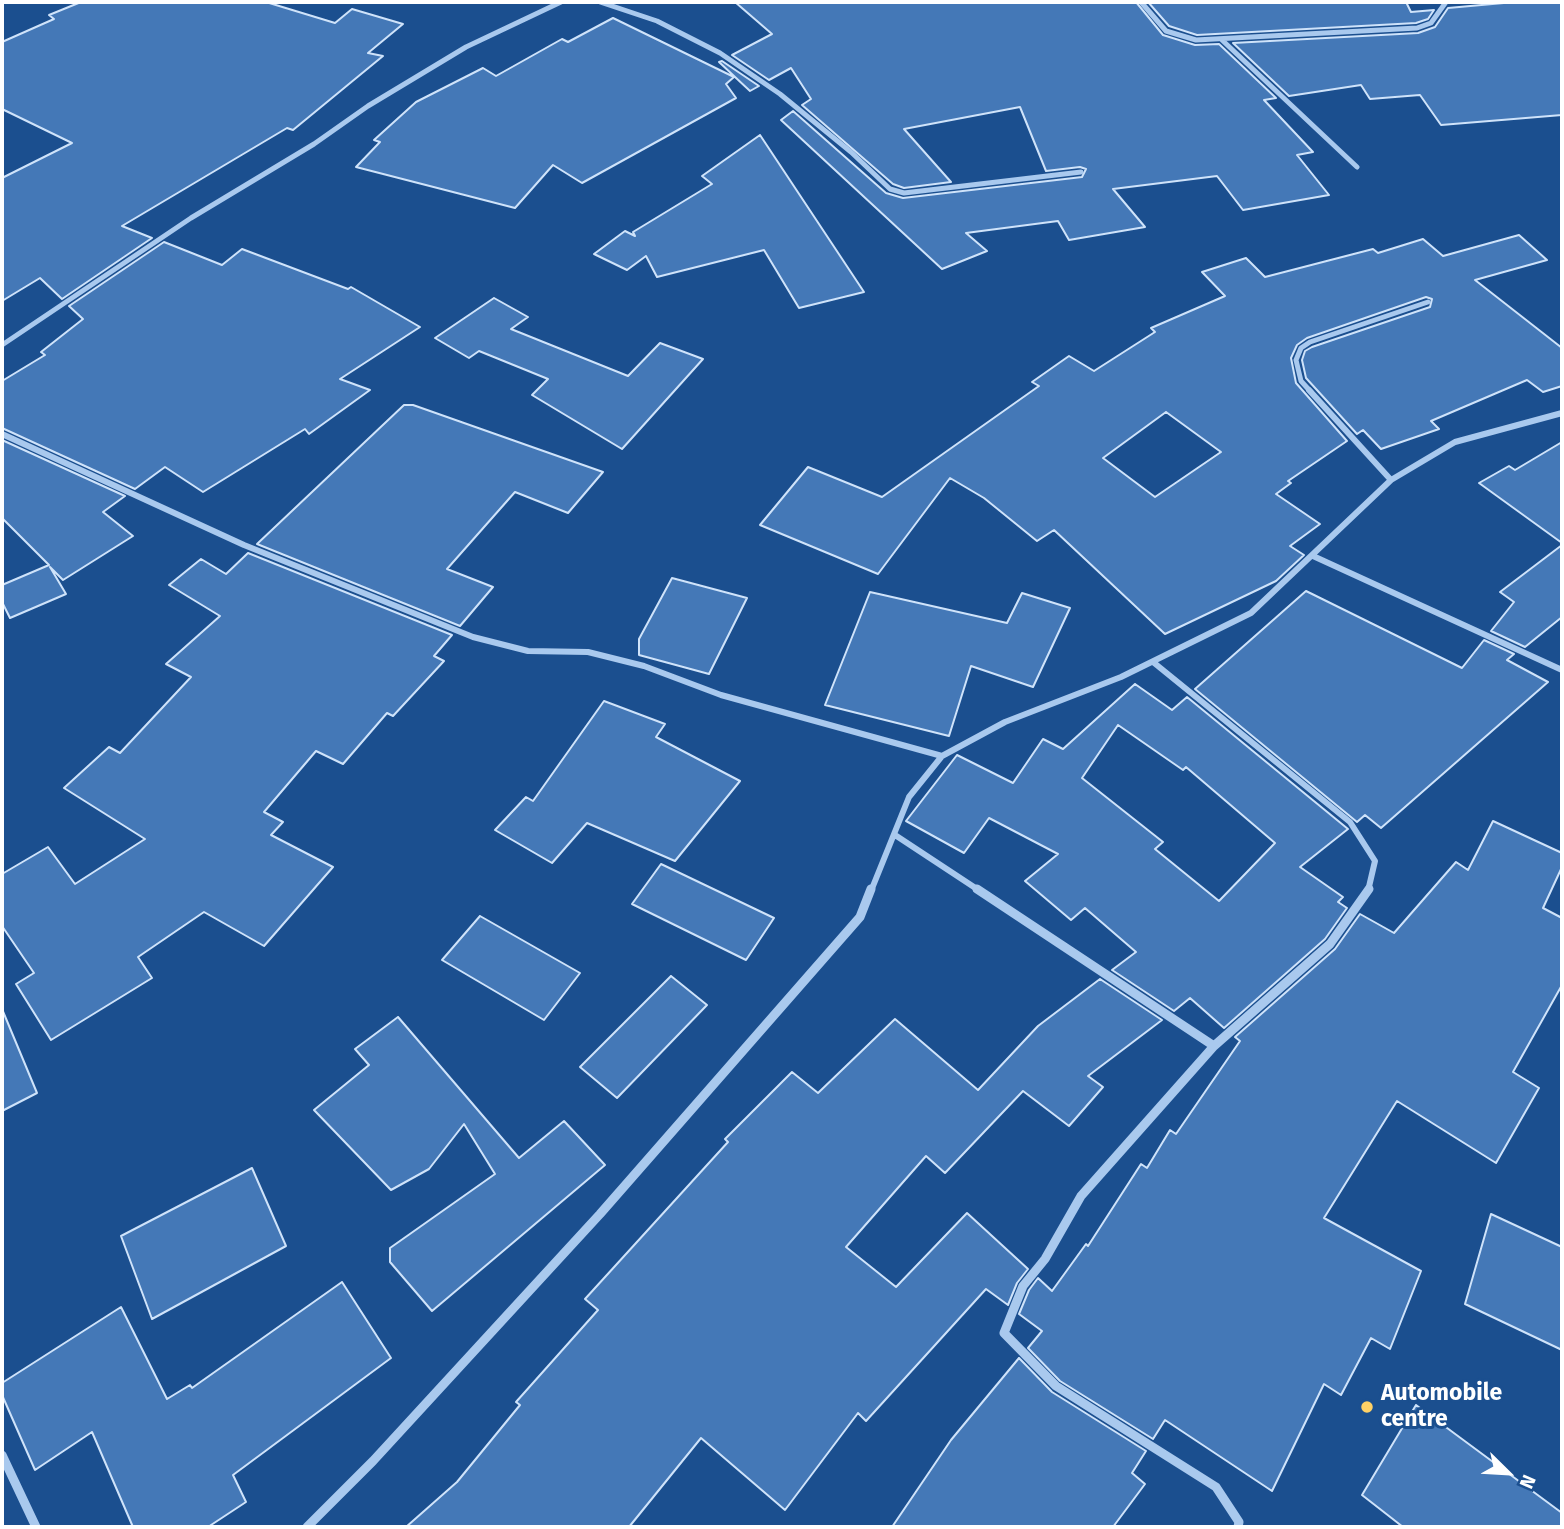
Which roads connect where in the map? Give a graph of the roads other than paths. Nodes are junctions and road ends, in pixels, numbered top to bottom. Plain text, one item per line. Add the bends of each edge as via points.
1 (561, 2) edge
2 (600, 2) edge
3 (1141, 2) edge
4 (1446, 2) edge
5 (1222, 40) junction
6 (1357, 167) dead end
7 (1081, 172) dead end
8 (1428, 302) dead end
9 (2, 345) edge
10 (1562, 413) edge
11 (2, 434) edge
12 (1391, 480) junction
13 (1313, 556) junction
14 (1153, 662) junction
15 (1562, 670) edge
16 (942, 756) junction
17 (895, 835) junction
18 (1214, 1046) junction
19 (2, 1455) edge
20 (36, 1527) edge
21 (307, 1527) edge
22 (1238, 1527) edge

1 - 9 street via 466,47 368,106
2 - 7 street via 657,21 720,53 780,94 890,189 904,193
3 - 5 street via 1166,31 1196,40
4 - 5 street via 1430,23 1417,28
5 - 6 street
8 - 12 street via 1310,342 1296,360 1301,381
10 - 12 street via 1455,442
11 - 16 street via 268,555 474,637 528,651 588,652 644,666 721,695
12 - 13 street
13 - 14 street via 1251,613
13 - 15 street
14 - 16 street via 1005,722
14 - 18 street via 1350,822 1375,861 1371,887 1330,944
16 - 17 street via 909,797
17 - 18 street
17 - 21 street via 860,917 600,1214
18 - 22 street via 1082,1196 1045,1259 1023,1286 1004,1333 1056,1386 1216,1487
19 - 20 street

